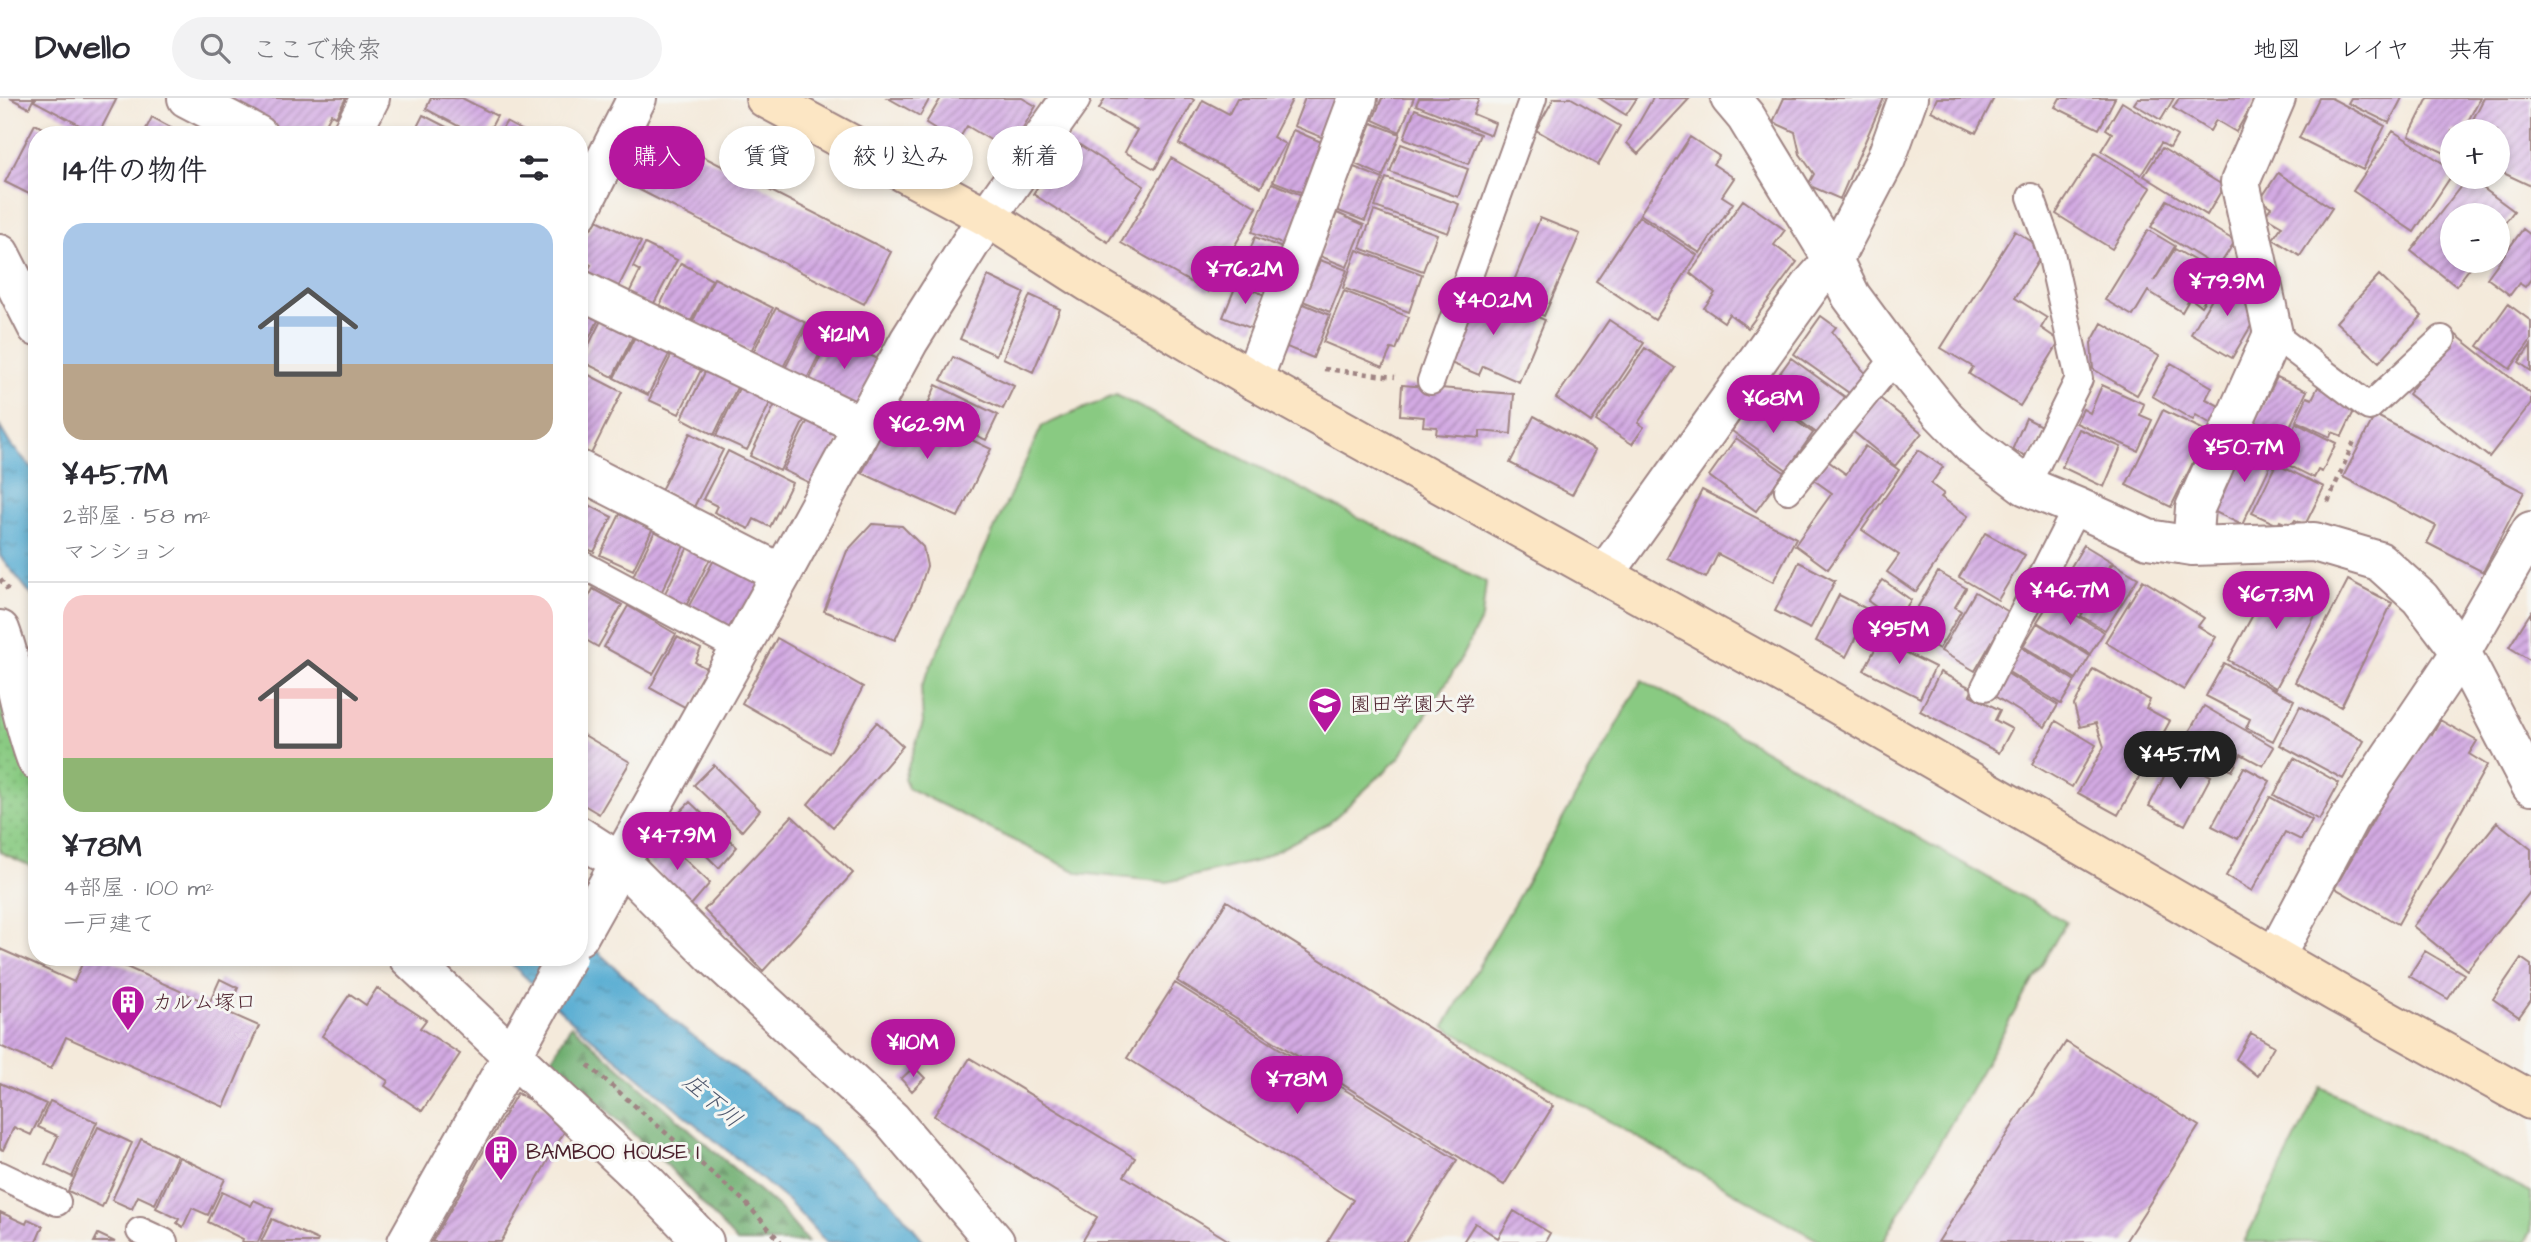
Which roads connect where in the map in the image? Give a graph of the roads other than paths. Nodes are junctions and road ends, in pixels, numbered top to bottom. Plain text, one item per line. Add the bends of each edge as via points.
1 (187, 98) edge
2 (370, 98) edge
3 (637, 98) edge
4 (765, 98) edge
5 (1071, 98) edge
6 (1359, 98) edge
7 (1533, 98) edge
8 (1730, 98) edge
9 (1909, 98) edge
10 (2276, 98) edge
11 (241, 126) edge
12 (356, 126) edge
13 (588, 194) edge
14 (2031, 197) dead end
15 (987, 216) junction
16 (0, 254) edge
17 (1833, 260) junction
18 (588, 293) edge
19 (28, 309) edge
20 (2273, 334) junction
21 (2442, 338) dead end
22 (1896, 357) junction
23 (1253, 380) junction
24 (1431, 381) road end
25 (862, 426) junction
26 (588, 475) edge
27 (2026, 486) junction
28 (1788, 490) dead end
29 (2077, 507) junction
30 (2531, 531) edge
31 (2192, 546) junction
32 (588, 568) edge
33 (782, 574) junction
34 (1604, 575) junction
35 (0, 630) edge
36 (740, 649) junction
37 (2461, 652) junction
38 (1985, 687) dead end
39 (28, 734) edge
40 (2531, 786) edge
41 (588, 846) edge
42 (614, 875) junction
43 (588, 920) edge
44 (2275, 957) junction
45 (419, 966) edge
46 (562, 966) edge
47 (518, 1044) junction
48 (2531, 1100) edge
49 (0, 1175) edge
50 (57, 1202) dead end
51 (407, 1242) edge
52 (704, 1242) edge
53 (995, 1242) edge

1 - 11 street
2 - 12 street
3 - 13 street
4 - 15 street
5 - 15 street
6 - 23 street
7 - 24 lane
8 - 17 street
9 - 17 street via 1886,159
10 - 20 street via 2240,182
14 - 27 lane via 2051,253 2079,379
15 - 23 street
15 - 25 street
16 - 19 street
17 - 22 street via 1852,296
17 - 34 street
18 - 25 street
20 - 21 lane via 2369,407
20 - 31 street via 2195,508
22 - 27 street via 1974,447
22 - 28 lane
23 - 34 street
25 - 33 street
26 - 33 street
27 - 29 street
29 - 31 street via 2148,539
29 - 38 lane
30 - 37 street
31 - 37 street via 2315,542 2379,561 2420,598
32 - 36 lane
33 - 36 street
34 - 44 street
35 - 39 street
36 - 42 street
37 - 40 street
37 - 44 street via 2349,818
41 - 42 street
42 - 43 street
42 - 53 street via 713,956 892,1120
44 - 48 street
45 - 47 street
46 - 47 street, bridge
47 - 51 street
47 - 52 street
49 - 50 lane

